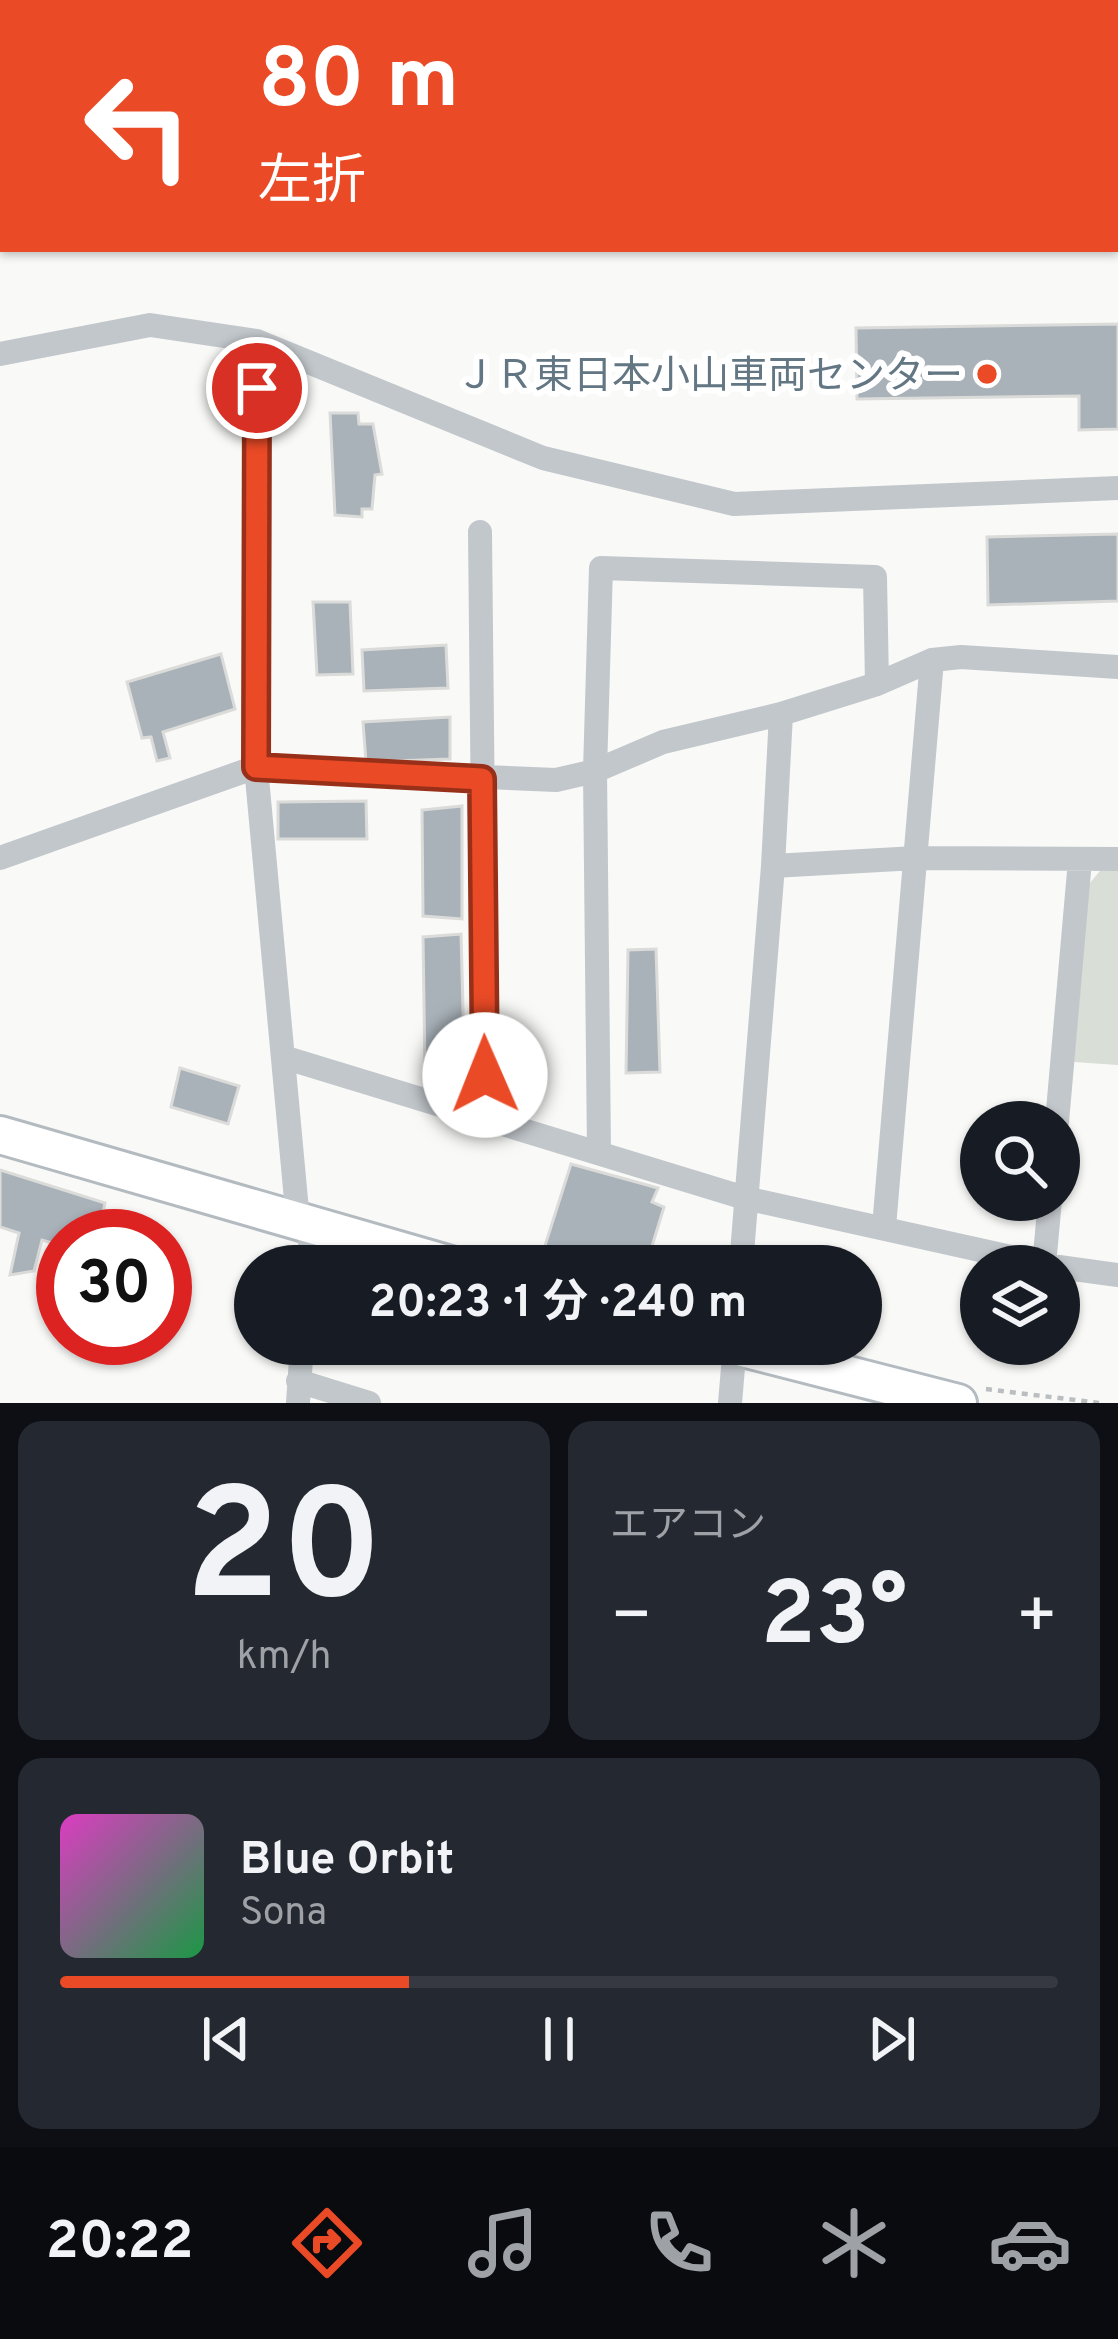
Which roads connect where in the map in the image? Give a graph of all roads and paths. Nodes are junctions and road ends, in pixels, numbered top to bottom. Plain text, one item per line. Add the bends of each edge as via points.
1 (257, 341) junction
2 (0, 354) edge
3 (1118, 488) edge
4 (480, 532) dead end
5 (932, 660) junction
6 (1118, 667) edge
7 (877, 684) junction
8 (781, 714) junction
9 (256, 767) junction
10 (596, 771) junction
11 (482, 779) junction
12 (0, 858) edge
13 (916, 858) junction
14 (1080, 860) junction
15 (1118, 860) edge
16 (773, 866) junction
17 (283, 1057) junction
18 (1059, 1101) edge
19 (486, 1117) junction
20 (0, 1136) edge
21 (598, 1152) junction
22 (746, 1198) junction
23 (298, 1221) junction
24 (884, 1227) junction
25 (310, 1245) edge
26 (381, 1245) edge
27 (742, 1245) edge
28 (962, 1245) edge
29 (1080, 1270) edge
30 (1118, 1275) edge
31 (731, 1365) edge
32 (810, 1365) edge
33 (298, 1392) edge
34 (369, 1403) edge
35 (730, 1403) edge
36 (958, 1403) edge

1 - 2 street via 151,325
1 - 3 street via 543,458 734,504
1 - 9 street
4 - 11 street
5 - 6 street
5 - 7 street
5 - 13 street
7 - 8 street
7 - 10 street via 875,577 601,568
8 - 10 street via 663,742
8 - 16 street
9 - 11 street
9 - 12 street
9 - 17 street
10 - 11 street via 556,780
10 - 21 street
11 - 19 street
13 - 14 street
13 - 16 street
13 - 24 street
14 - 15 street
14 - 18 street
16 - 22 street
17 - 19 street
17 - 23 street
19 - 21 street
20 - 23 main road
21 - 22 street
22 - 24 street
22 - 27 street
23 - 25 street
23 - 26 main road
24 - 28 street
29 - 30 street
31 - 35 street
32 - 36 main road
33 - 34 street

